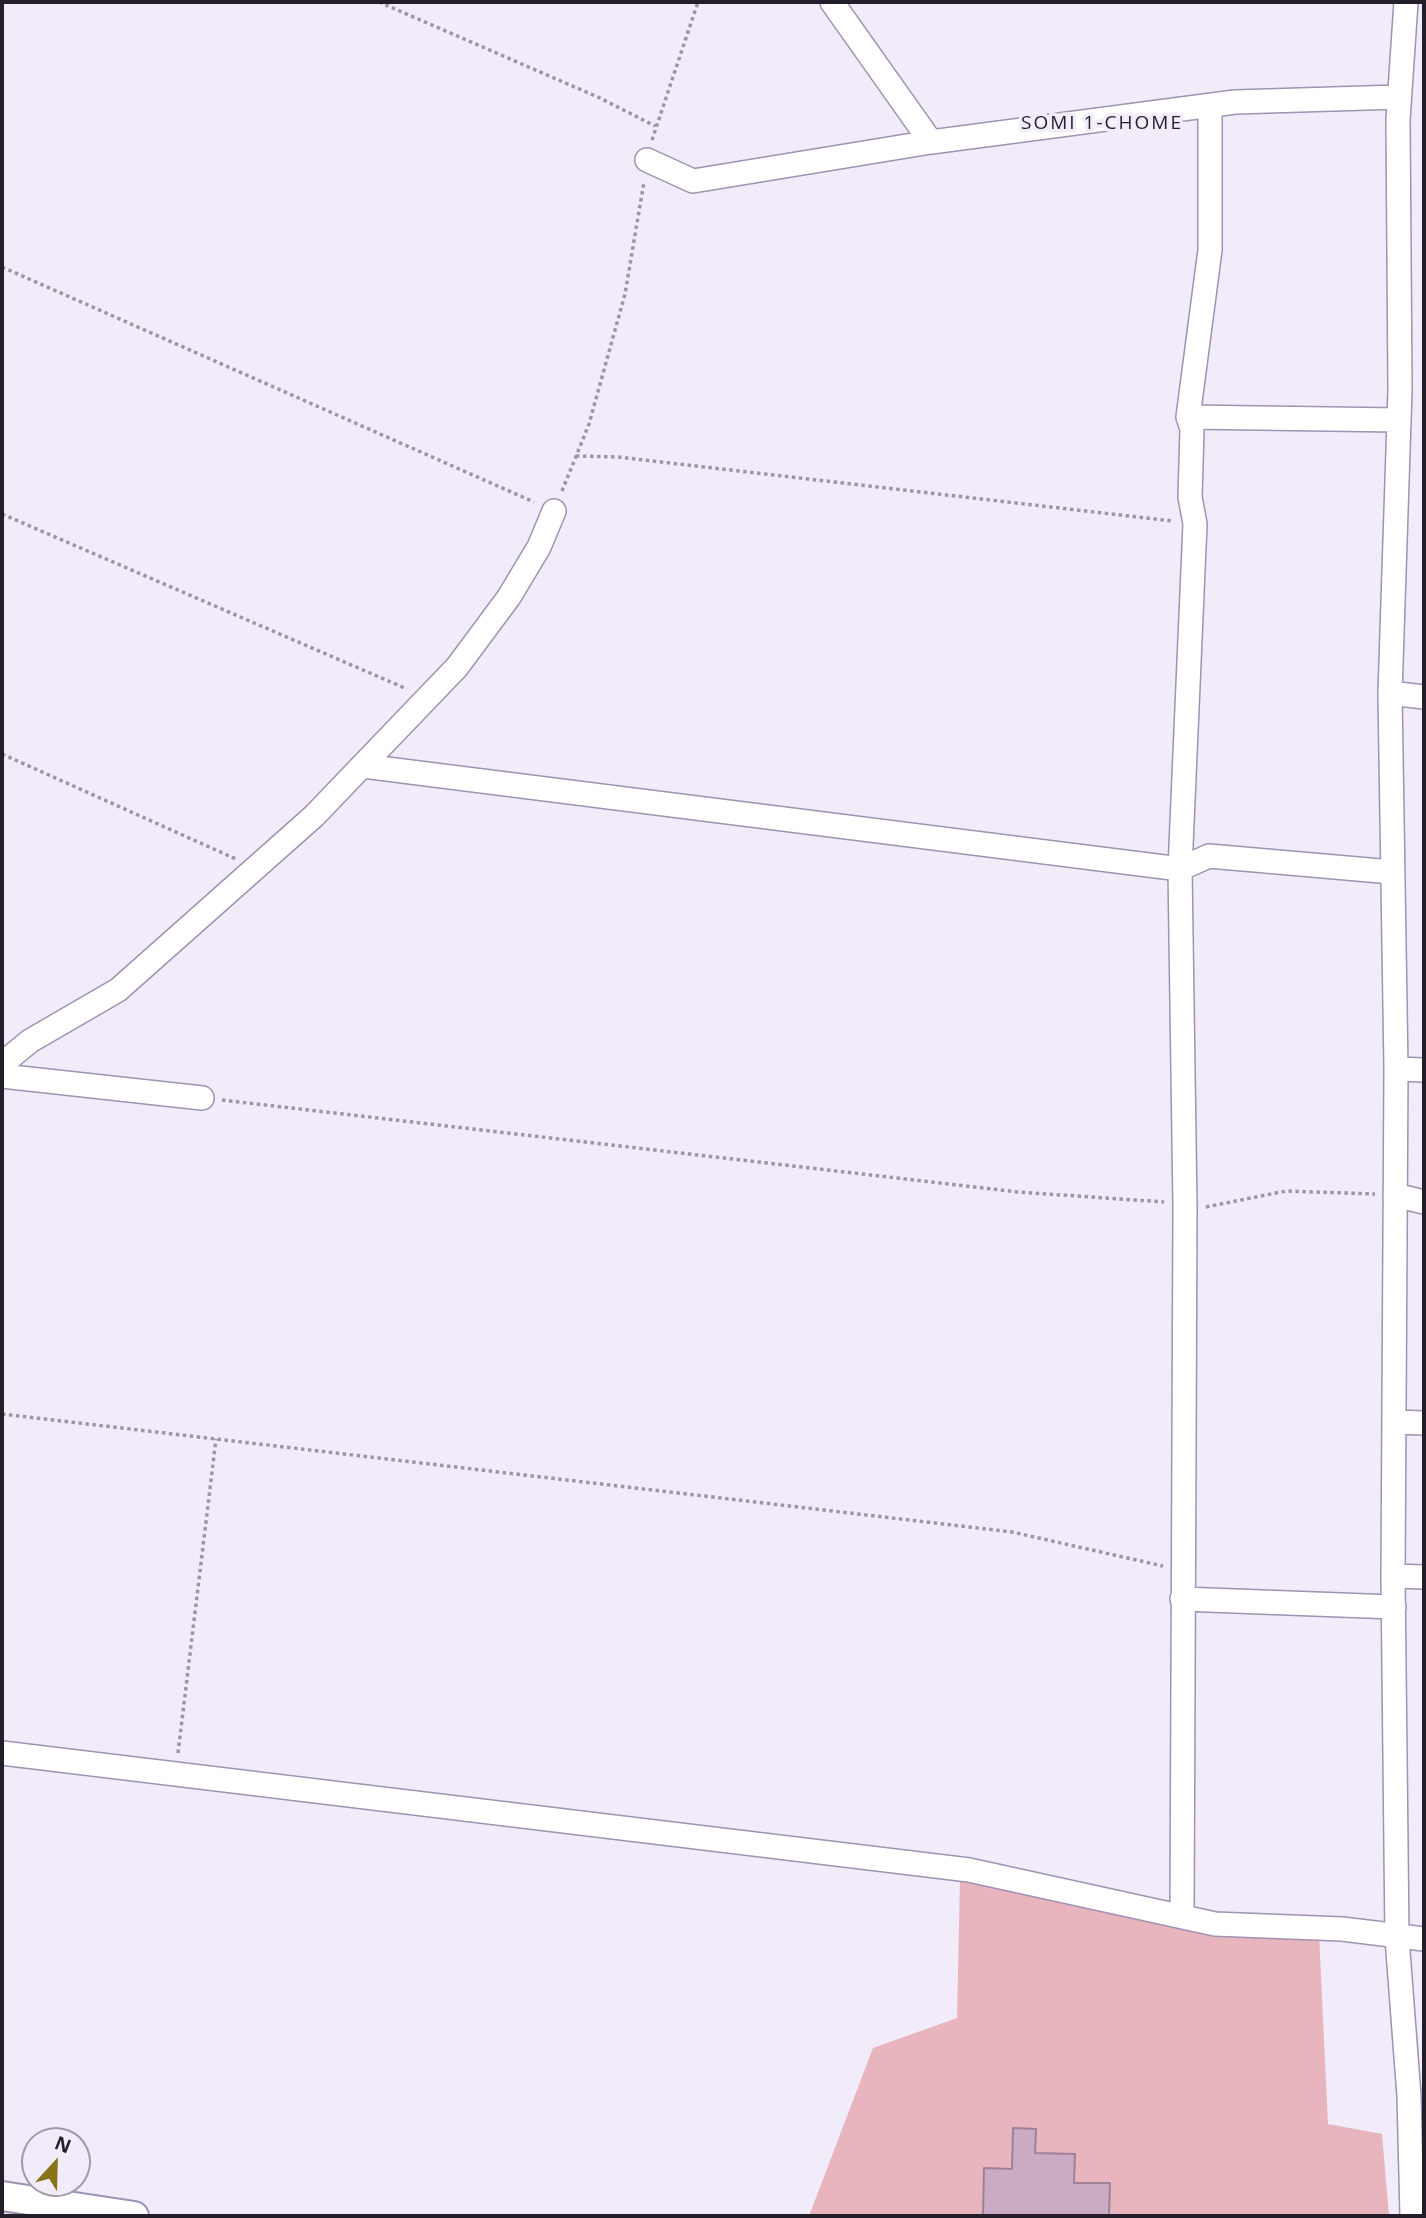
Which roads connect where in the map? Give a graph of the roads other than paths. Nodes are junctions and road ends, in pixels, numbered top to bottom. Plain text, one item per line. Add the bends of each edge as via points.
1 (832, 2) edge
2 (1406, 2) edge
3 (1398, 97) junction
4 (1210, 106) junction
5 (931, 142) junction
6 (647, 160) road end
7 (1188, 416) junction
8 (1398, 420) junction
9 (554, 511) road end
10 (1390, 693) junction
11 (1424, 697) edge
12 (363, 766) junction
13 (1180, 869) junction
14 (1392, 872) junction
15 (2, 1064) edge
16 (1396, 1069) junction
17 (1424, 1070) edge
18 (2, 1076) edge
19 (202, 1098) road end
20 (1395, 1195) junction
21 (1424, 1202) edge
22 (1394, 1422) junction
23 (1424, 1423) edge
24 (1393, 1576) junction
25 (1424, 1577) edge
26 (1182, 1599) junction
27 (1394, 1606) junction
28 (2, 1753) edge
29 (1182, 1916) junction
30 (1397, 1938) junction
31 (1424, 1939) edge
32 (2, 2196) edge
33 (134, 2216) edge
34 (1412, 2216) edge

1 - 5 street
2 - 3 street
3 - 4 street
3 - 8 street
4 - 5 street
4 - 7 street via 1210,250
5 - 6 street via 692,181
7 - 8 street
7 - 13 street via 1195,524
8 - 10 street
9 - 12 street via 509,597 457,667
10 - 11 street
10 - 14 street
12 - 13 street
12 - 15 street via 118,990 30,1041
13 - 14 street via 1209,856
13 - 26 street via 1185,1207
14 - 16 street
16 - 17 street
16 - 20 street
18 - 19 street
20 - 21 street
20 - 22 street
22 - 23 street
22 - 24 street
24 - 25 street
24 - 27 street
26 - 27 street
26 - 29 street
27 - 30 street
28 - 29 street via 969,1870
29 - 30 street via 1215,1924 1342,1929
30 - 31 street
30 - 34 street
32 - 33 street

